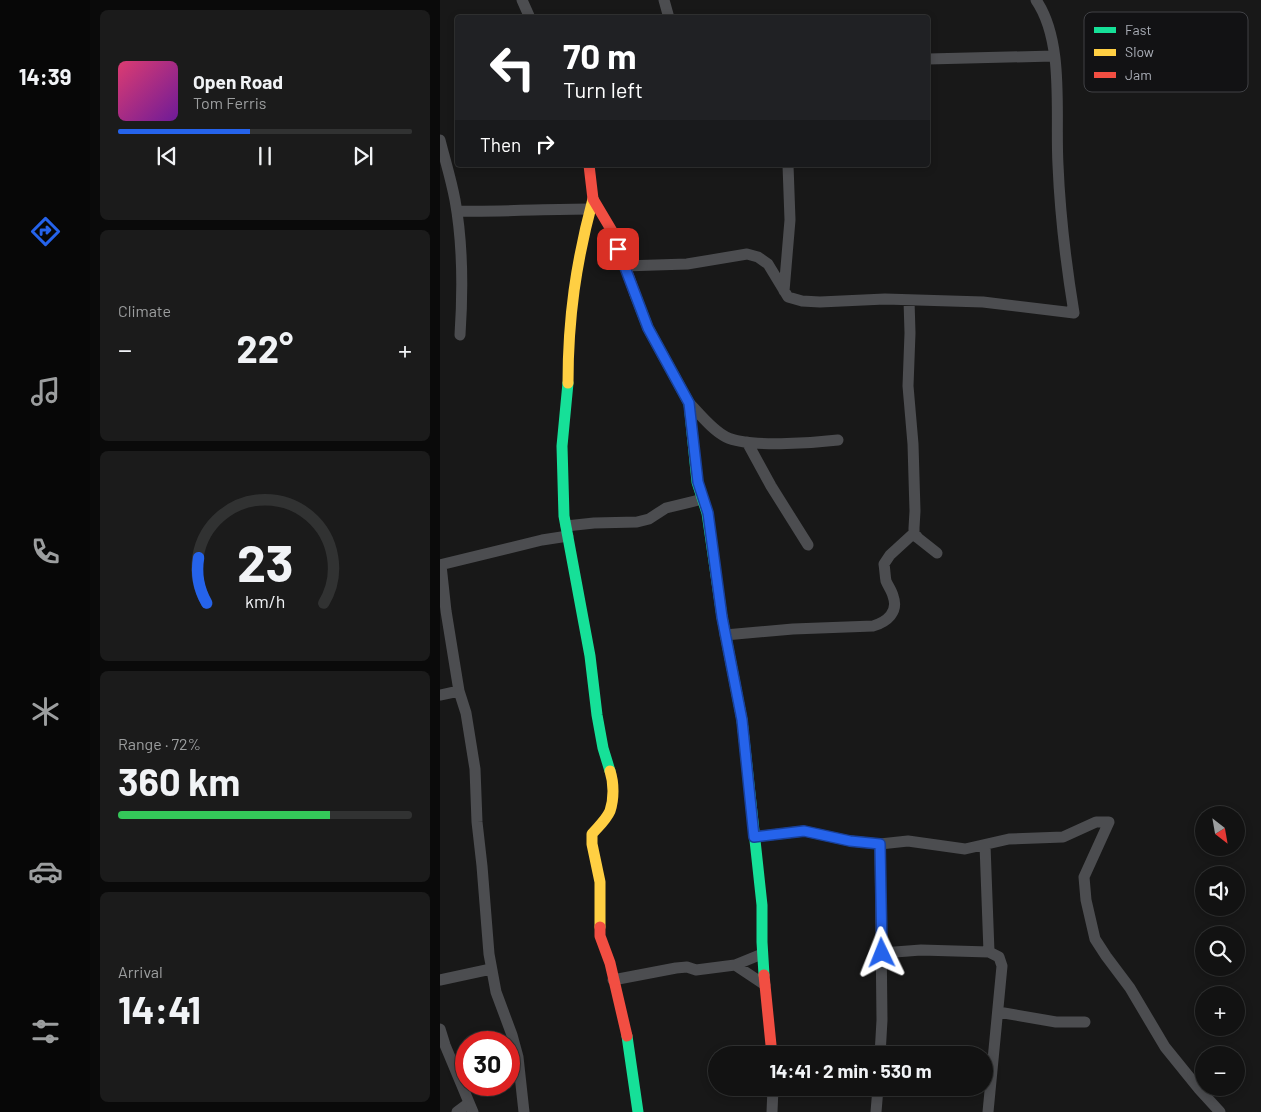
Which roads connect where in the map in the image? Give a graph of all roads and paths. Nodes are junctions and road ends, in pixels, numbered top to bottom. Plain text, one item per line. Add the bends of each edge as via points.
1 (522, 0) edge
2 (664, 0) edge
3 (1036, 0) edge
4 (529, 15) edge
5 (668, 15) edge
6 (1054, 56) junction
7 (930, 59) edge
8 (440, 140) edge
9 (589, 167) edge
10 (788, 167) edge
11 (592, 204) junction
12 (457, 211) junction
13 (624, 266) junction
14 (784, 291) junction
15 (909, 300) junction
16 (460, 335) dead end
17 (689, 403) junction
18 (838, 440) dead end
19 (747, 442) junction
20 (703, 499) junction
21 (567, 531) junction
22 (914, 533) junction
23 (808, 545) dead end
24 (937, 553) dead end
25 (440, 565) edge
26 (726, 635) junction
27 (459, 690) junction
28 (440, 695) edge
29 (754, 837) junction
30 (880, 844) junction
31 (985, 845) junction
32 (989, 952) junction
33 (882, 953) junction
34 (762, 954) junction
35 (735, 965) junction
36 (491, 969) junction
37 (440, 980) edge
38 (613, 980) junction
39 (765, 985) junction
40 (998, 1012) junction
41 (1085, 1022) dead end
42 (440, 1029) edge
43 (771, 1046) edge
44 (881, 1046) edge
45 (773, 1096) edge
46 (877, 1096) edge
47 (471, 1108) edge
48 (457, 1112) edge
49 (524, 1112) edge
50 (638, 1112) edge
51 (772, 1112) edge
52 (876, 1112) edge
53 (988, 1112) edge
54 (1220, 1112) edge

1 - 4 street
2 - 5 street
3 - 6 street via 1047,21
6 - 7 street
6 - 15 street via 1058,165 1074,313 984,302
8 - 12 street
9 - 11 street
10 - 14 street via 790,220
11 - 12 street via 512,212
11 - 13 street via 612,231
11 - 21 street via 575,277 568,345 562,446
12 - 16 street via 463,297
13 - 14 street via 687,264 746,254 768,264
13 - 17 street via 648,328
14 - 15 street via 788,297 802,301
15 - 22 street via 908,386 913,444
17 - 19 street via 718,433
17 - 20 street
18 - 19 street
19 - 23 street
20 - 21 street via 666,508 649,519 637,522 594,523
20 - 26 street via 708,513
21 - 25 street
21 - 38 street via 603,748 614,782 610,811 592,834 600,882 600,936
22 - 24 street
22 - 26 street via 884,564 895,606 888,620 881,624
25 - 27 street
26 - 29 street via 742,720
27 - 28 street
27 - 36 street via 466,712 474,769
29 - 30 street via 804,831
29 - 34 street via 762,905
30 - 31 street via 908,841 965,849
30 - 33 street
31 - 32 street
31 - 54 street via 1008,840 1063,837 1096,822 1109,822 1084,877 1095,938 1165,1047
32 - 33 street via 921,950
32 - 40 street via 999,957 1002,966
33 - 44 street
34 - 35 street
34 - 39 street
35 - 38 street via 696,970 676,968
35 - 39 street
36 - 37 street
36 - 49 street via 518,1057
38 - 50 street via 627,1036
39 - 43 street
40 - 41 street via 1056,1022
40 - 53 street
42 - 47 street
45 - 51 street
46 - 52 street
47 - 48 street

